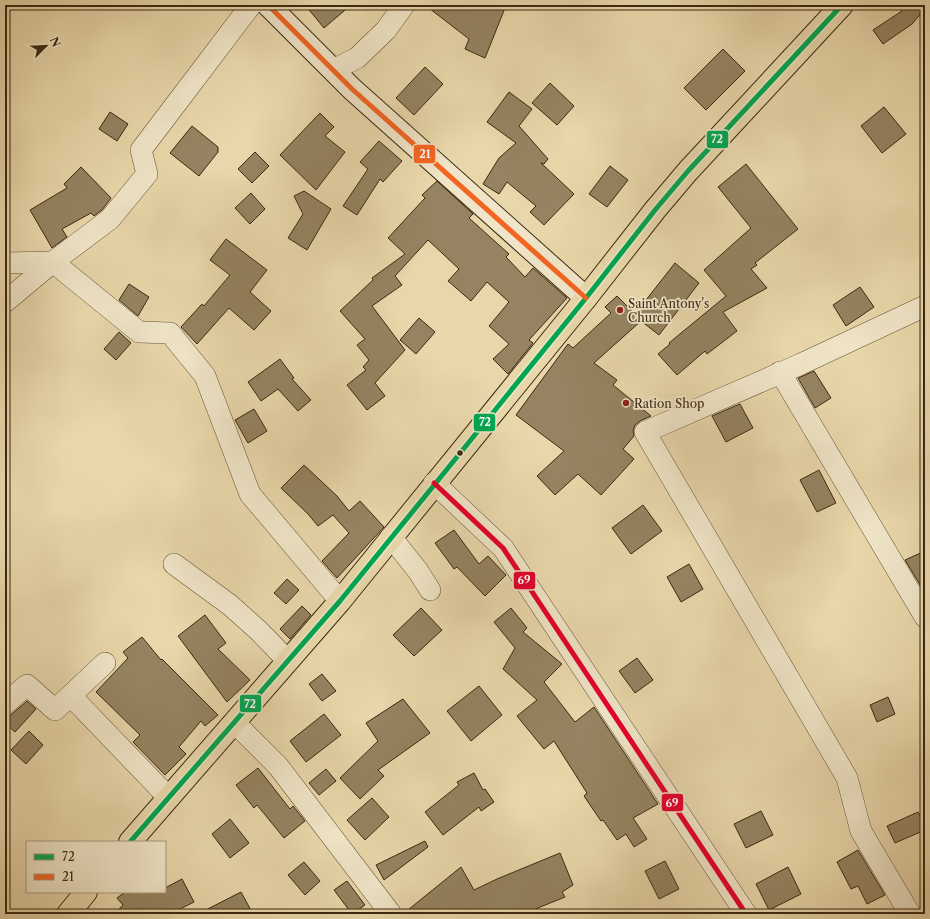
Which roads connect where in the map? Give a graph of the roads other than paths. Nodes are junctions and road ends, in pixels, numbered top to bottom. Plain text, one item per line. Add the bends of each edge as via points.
1 (251, 5) edge
2 (268, 5) edge
3 (404, 5) edge
4 (842, 5) edge
5 (332, 70) junction
6 (53, 262) junction
7 (5, 263) edge
8 (586, 298) junction
9 (5, 302) edge
10 (925, 306) edge
11 (780, 372) junction
12 (434, 483) junction
13 (391, 537) junction
14 (174, 564) dead end
15 (430, 590) dead end
16 (340, 601) junction
17 (925, 618) edge
18 (288, 661) junction
19 (105, 663) dead end
20 (70, 696) junction
21 (5, 704) edge
22 (235, 723) junction
23 (169, 798) junction
24 (131, 841) edge
25 (85, 893) edge
26 (68, 914) edge
27 (391, 914) edge
28 (746, 914) edge
29 (910, 914) edge

1 - 6 street via 141,150 147,174 110,219
2 - 5 main road
3 - 5 street via 386,30 356,58
4 - 8 main road via 688,170
5 - 8 main road
6 - 7 street
6 - 9 street
6 - 16 street via 139,332 170,333 205,376 250,494
8 - 12 main road
10 - 11 street
11 - 17 street
11 - 29 street via 645,432 847,778 861,830
12 - 13 main road
12 - 28 street via 503,548
13 - 15 street
13 - 16 main road
14 - 18 street via 230,605
16 - 18 main road
18 - 22 main road
19 - 20 street
20 - 21 street via 55,710 27,685
20 - 23 street
22 - 23 main road
22 - 27 street via 278,766
23 - 24 main road
25 - 26 main road

